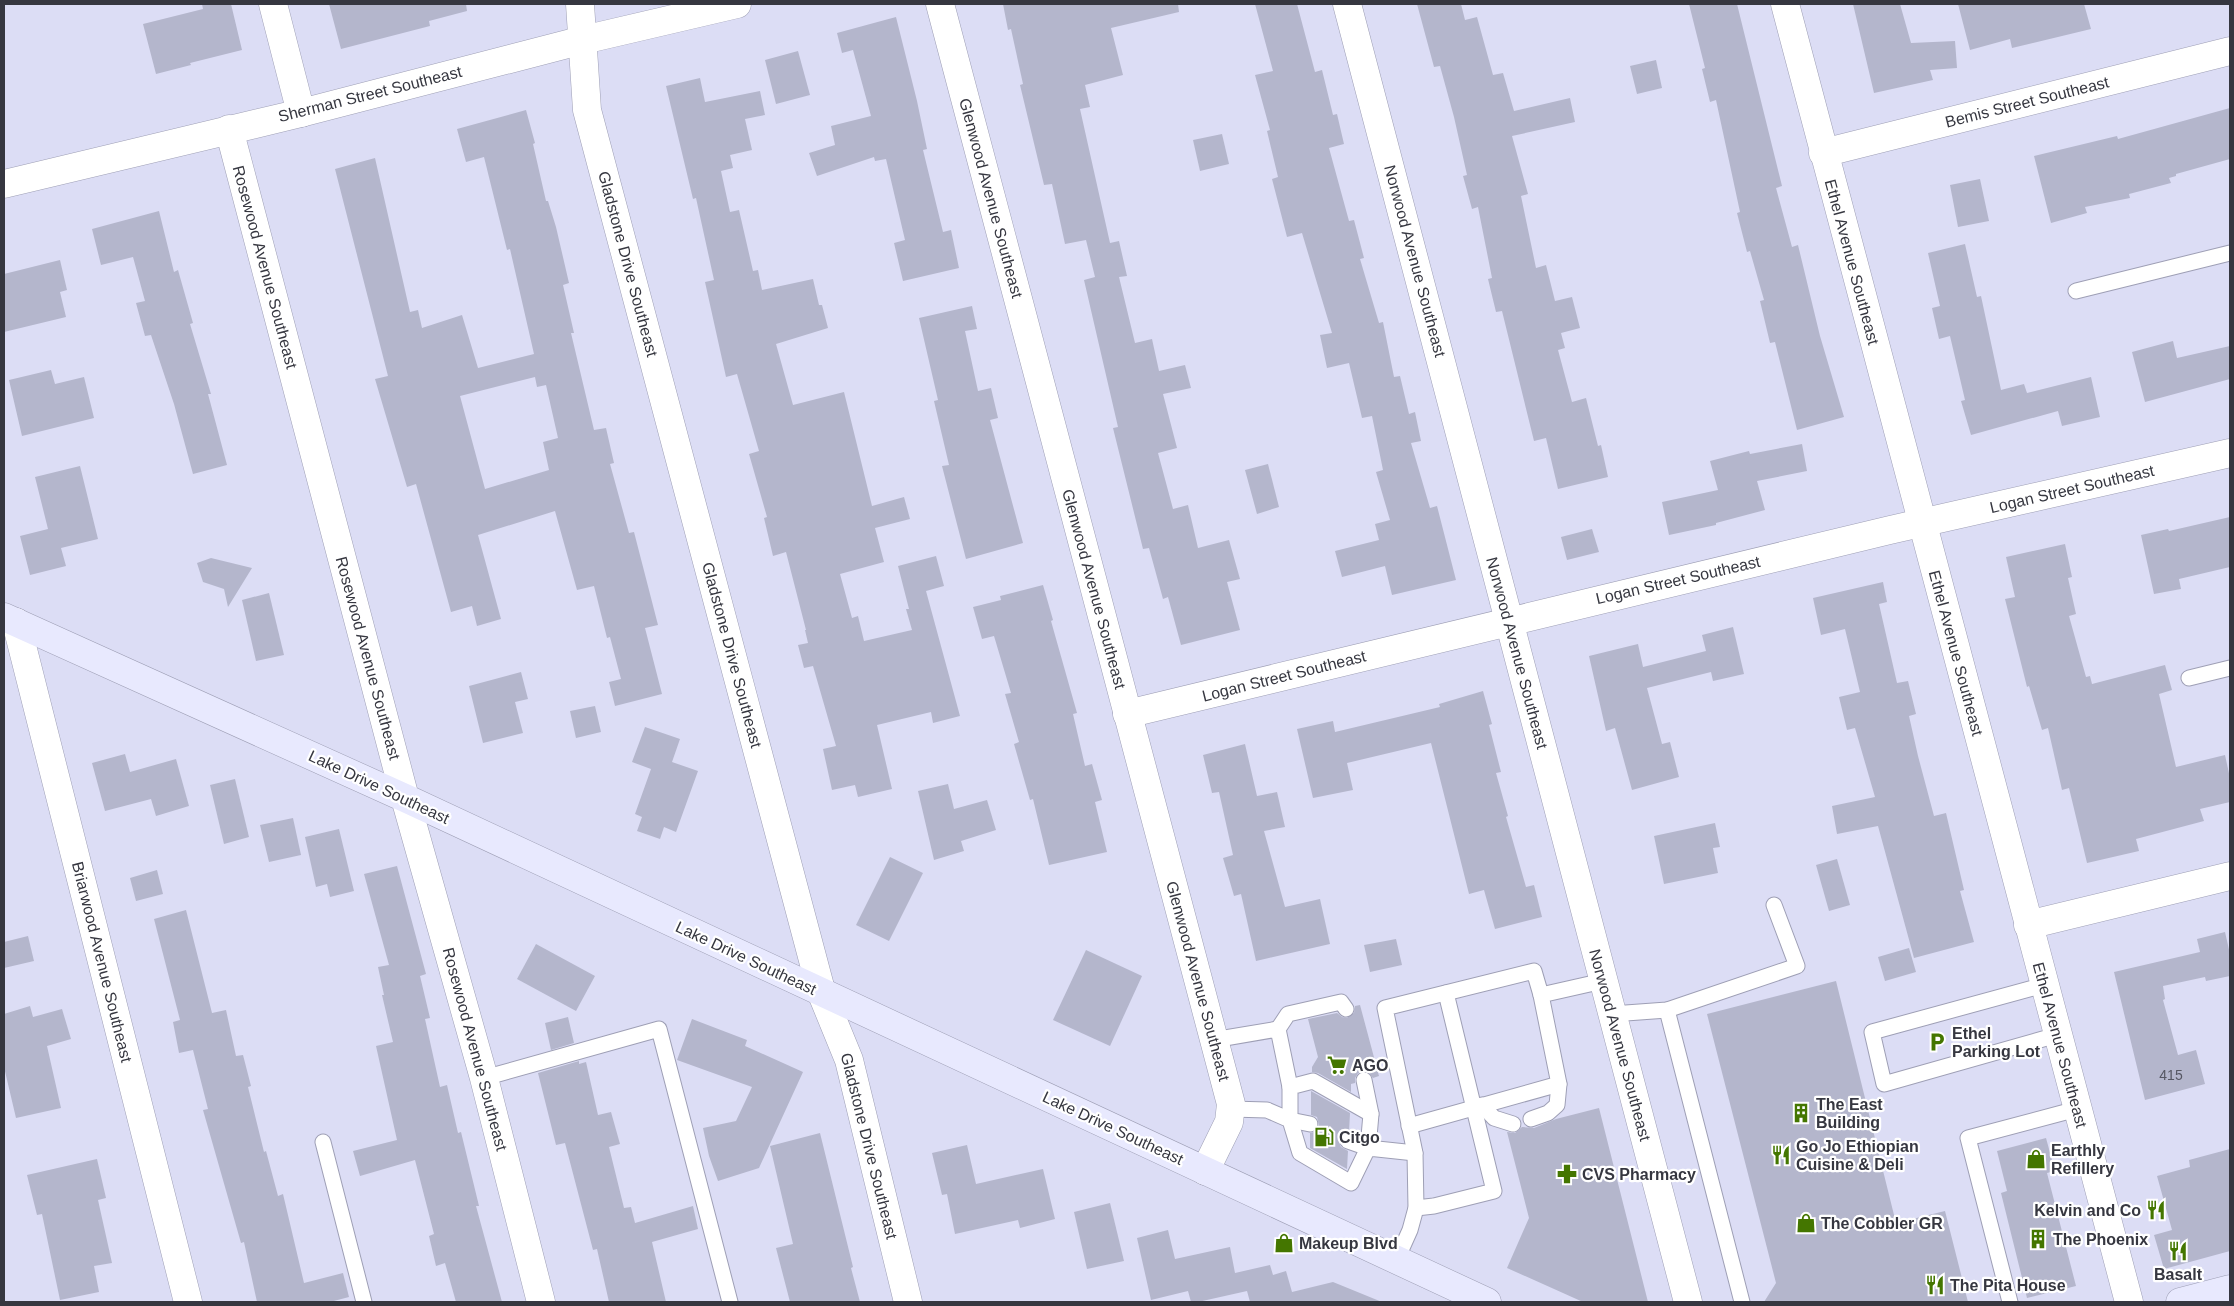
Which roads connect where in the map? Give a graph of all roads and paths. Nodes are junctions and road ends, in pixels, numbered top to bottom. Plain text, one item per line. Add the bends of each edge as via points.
1 (273, 4) edge
2 (580, 4) edge
3 (737, 4) edge
4 (940, 4) edge
5 (1347, 4) edge
6 (1785, 4) edge
7 (584, 40) junction
8 (2230, 51) edge
9 (301, 113) junction
10 (229, 129) junction
11 (1823, 153) junction
12 (4, 184) edge
13 (2230, 253) edge
14 (2076, 291) dead end
15 (2230, 453) edge
16 (1921, 523) junction
17 (10, 619) edge
18 (1508, 620) junction
19 (2230, 668) edge
20 (2188, 678) dead end
21 (1126, 714) junction
22 (405, 798) junction
23 (2230, 876) edge
24 (1774, 905) dead end
25 (2028, 925) junction
26 (1603, 981) junction
27 (2044, 985) junction
28 (1446, 993) junction
29 (822, 994) junction
30 (1541, 995) junction
31 (1346, 1009) dead end
32 (1667, 1010) junction
33 (1612, 1014) junction
34 (1278, 1029) junction
35 (2057, 1035) junction
36 (1213, 1040) junction
37 (484, 1078) junction
38 (1364, 1080) dead end
39 (1559, 1084) junction
40 (1290, 1087) junction
41 (1478, 1106) junction
42 (1231, 1108) junction
43 (2077, 1109) junction
44 (1371, 1114) junction
45 (1531, 1119) dead end
46 (1290, 1120) junction
47 (1310, 1124) dead end
48 (1513, 1124) dead end
49 (1409, 1126) junction
50 (1348, 1141) dead end
51 (323, 1142) dead end
52 (1368, 1148) junction
53 (1415, 1153) junction
54 (1205, 1171) junction
55 (1416, 1208) junction
56 (1397, 1258) junction
57 (2230, 1289) edge
58 (188, 1302) edge
59 (364, 1302) edge
60 (541, 1302) edge
61 (730, 1302) edge
62 (908, 1302) edge
63 (1487, 1302) edge
64 (1688, 1302) edge
65 (1742, 1302) edge
66 (2010, 1302) edge
67 (2129, 1302) edge
68 (2184, 1302) edge

1 - 9 street
2 - 7 street, Gladstone Drive Southeast
3 - 7 street, Sherman Street Southeast
4 - 21 street, Glenwood Avenue Southeast
5 - 18 street, Norwood Avenue Southeast
6 - 11 street, Ethel Avenue Southeast
7 - 9 street, Sherman Street Southeast
7 - 29 street, Gladstone Drive Southeast via 587,110
8 - 11 street, Bemis Street Southeast
9 - 10 street, Sherman Street Southeast
10 - 12 street, Sherman Street Southeast
10 - 22 street, Rosewood Avenue Southeast
11 - 16 street, Ethel Avenue Southeast
13 - 14 lane
15 - 16 street, Logan Street Southeast
16 - 18 street, Logan Street Southeast
16 - 25 street, Ethel Avenue Southeast
17 - 22 main road, Lake Drive Southeast
17 - 58 street, Briarwood Avenue Southeast
18 - 21 street, Logan Street Southeast
18 - 26 street, Norwood Avenue Southeast
19 - 20 lane
21 - 36 street, Glenwood Avenue Southeast
22 - 29 main road, Lake Drive Southeast
22 - 37 street, Rosewood Avenue Southeast
23 - 25 street
24 - 32 lane via 1797,966
25 - 27 street, Ethel Avenue Southeast
26 - 30 lane
26 - 33 street, Norwood Avenue Southeast
27 - 35 street, Ethel Avenue Southeast
27 - 35 lane via 1872,1032 1884,1084
28 - 30 lane via 1534,971
28 - 41 lane
28 - 49 lane via 1385,1008
29 - 54 main road, Lake Drive Southeast
29 - 62 street, Gladstone Drive Southeast via 849,1060
30 - 39 lane
31 - 34 lane via 1341,1002 1288,1014
32 - 33 lane
32 - 65 lane
33 - 64 street, Norwood Avenue Southeast
34 - 36 lane
34 - 40 lane
35 - 43 street, Ethel Avenue Southeast
36 - 42 street, Glenwood Avenue Southeast
37 - 60 street, Rosewood Avenue Southeast
37 - 61 lane via 659,1029
38 - 44 lane
39 - 41 lane
39 - 45 lane via 1557,1105 1548,1113
40 - 44 lane via 1313,1081
40 - 46 lane
41 - 48 lane via 1494,1118
41 - 49 lane
41 - 55 lane via 1494,1192
42 - 46 lane via 1267,1110
42 - 54 street via 1229,1122
43 - 66 lane via 1968,1138
43 - 67 street, Ethel Avenue Southeast
44 - 52 lane
46 - 47 lane
46 - 52 lane via 1300,1153 1351,1183
49 - 53 lane
50 - 52 lane
51 - 59 lane
52 - 53 lane
53 - 55 lane
54 - 56 main road, Lake Drive Southeast
55 - 56 lane
56 - 63 main road, Lake Drive Southeast
57 - 68 main road

